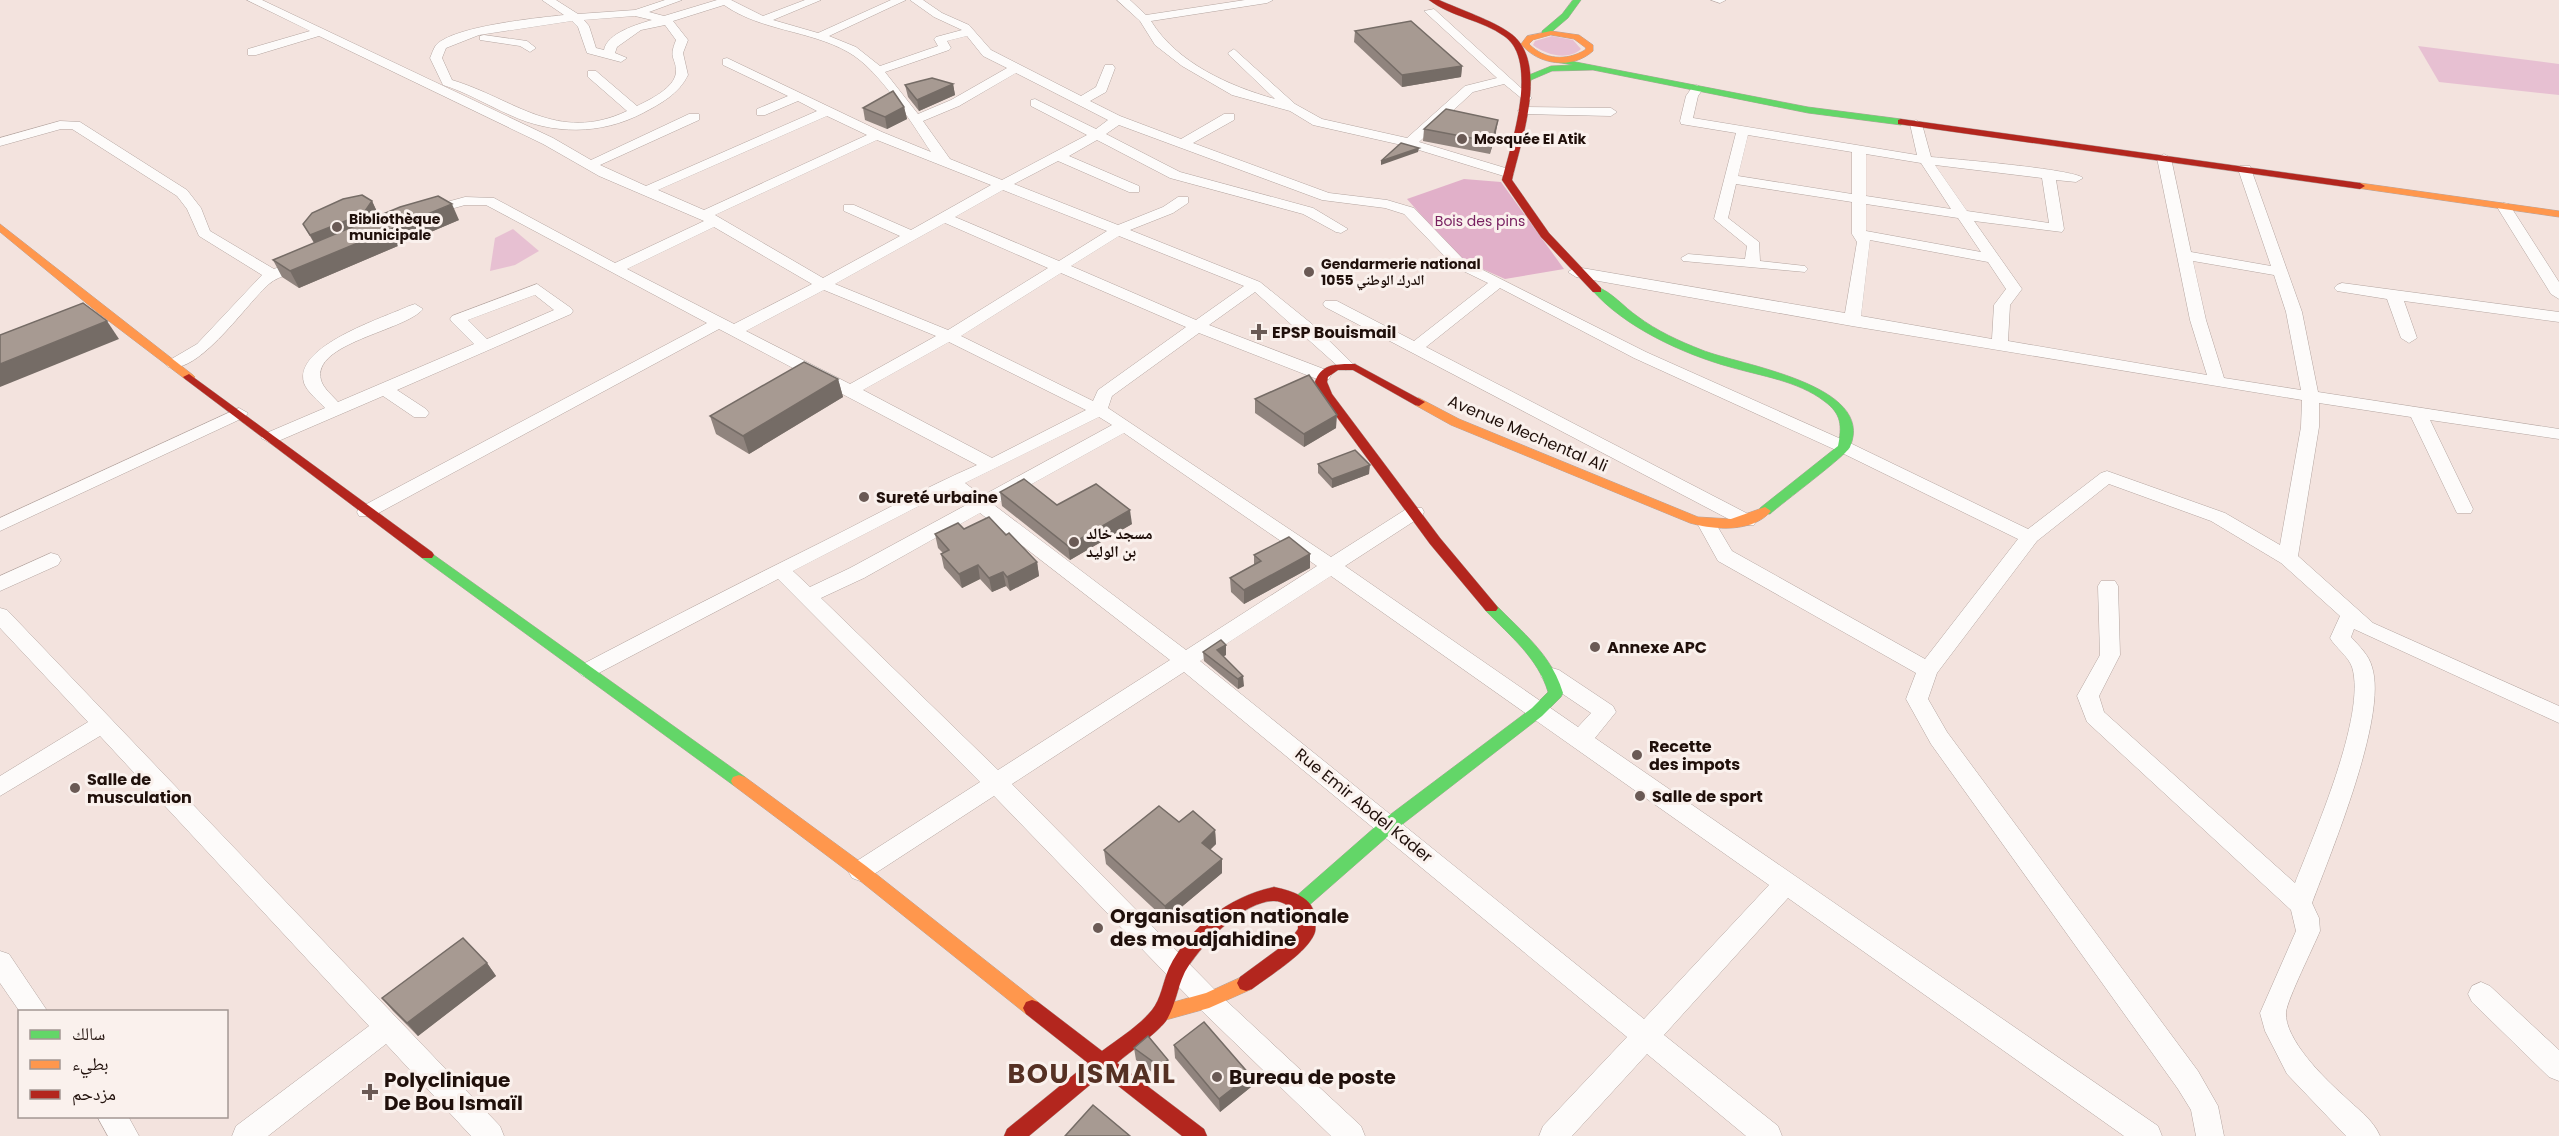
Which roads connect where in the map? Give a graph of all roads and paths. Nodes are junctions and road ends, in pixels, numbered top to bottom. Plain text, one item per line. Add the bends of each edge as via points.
1 (254, 0) edge
2 (548, 0) edge
3 (621, 0) edge
4 (676, 0) edge
5 (724, 0) edge
6 (815, 0) edge
7 (900, 0) edge
8 (916, 0) edge
9 (1123, 0) edge
10 (1267, 0) edge
11 (1452, 0) edge
12 (1575, 4) edge
13 (1431, 6) edge
14 (635, 13) junction
15 (574, 16) junction
16 (1144, 19) junction
17 (666, 20) junction
18 (766, 20) junction
19 (320, 32) junction
20 (970, 32) junction
21 (1544, 33) junction
22 (466, 35) junction
23 (820, 36) junction
24 (1585, 41) junction
25 (530, 48) dead end
26 (252, 52) dead end
27 (1234, 53) dead end
28 (1525, 53) junction
29 (1570, 61) junction
30 (727, 62) dead end
31 (1554, 64) junction
32 (1017, 67) junction
33 (1595, 67) junction
34 (1109, 68) dead end
35 (877, 71) junction
36 (592, 74) dead end
37 (1506, 80) junction
38 (1696, 88) junction
39 (476, 92) junction
40 (797, 97) junction
41 (459, 98) junction
42 (1525, 100) junction
43 (1082, 101) junction
44 (1035, 103) dead end
45 (1292, 107) junction
46 (827, 111) junction
47 (636, 112) junction
48 (761, 112) dead end
49 (1611, 112) dead end
50 (694, 117) dead end
51 (1228, 117) dead end
52 (914, 120) junction
53 (1117, 120) junction
54 (1916, 124) junction
55 (1743, 130) junction
56 (1099, 134) junction
57 (877, 135) junction
58 (0, 142) edge
59 (1184, 143) junction
60 (1410, 143) junction
61 (1859, 149) junction
62 (1055, 155) junction
63 (2164, 158) junction
64 (1925, 160) junction
65 (1232, 161) junction
66 (946, 162) junction
67 (590, 165) junction
68 (2245, 169) junction
69 (1507, 173) junction
70 (2048, 174) junction
71 (2076, 178) dead end
72 (1729, 179) junction
73 (1196, 182) junction
74 (1000, 186) junction
75 (1134, 189) dead end
76 (647, 190) junction
77 (1858, 199) junction
78 (1183, 200) dead end
79 (2504, 207) junction
80 (849, 208) dead end
81 (1962, 214) junction
82 (2559, 214) edge
83 (412, 218) edge
84 (710, 218) junction
85 (945, 218) junction
86 (0, 227) edge
87 (1341, 229) dead end
88 (1119, 230) junction
89 (1859, 234) junction
90 (913, 236) junction
91 (2184, 255) junction
92 (315, 256) edge
93 (1688, 258) dead end
94 (1992, 258) junction
95 (1752, 264) junction
96 (1060, 266) junction
97 (614, 269) junction
98 (1800, 269) dead end
99 (1576, 272) junction
100 (2280, 272) junction
101 (272, 274) junction
102 (1498, 282) junction
103 (825, 285) junction
104 (1255, 285) junction
105 (2342, 288) dead end
106 (2393, 293) junction
107 (2559, 294) edge
108 (1331, 304) dead end
109 (414, 309) dead end
110 (101, 310) junction
111 (2559, 316) edge
112 (81, 318) edge
113 (1852, 321) junction
114 (1197, 326) junction
115 (725, 327) junction
116 (949, 336) junction
117 (2409, 338) dead end
118 (484, 345) junction
119 (2000, 345) junction
120 (1415, 348) junction
121 (174, 363) junction
122 (1346, 365) junction
123 (1323, 375) junction
124 (2217, 382) junction
125 (383, 388) junction
126 (851, 390) junction
127 (2310, 394) junction
128 (335, 409) junction
129 (1099, 410) junction
130 (2417, 411) junction
131 (239, 413) junction
132 (420, 413) dead end
133 (1125, 426) junction
134 (2559, 434) edge
135 (270, 438) junction
136 (1844, 447) junction
137 (992, 465) junction
138 (953, 483) junction
139 (984, 505) junction
140 (2464, 509) dead end
141 (366, 512) junction
142 (1415, 512) junction
143 (1747, 521) junction
144 (1706, 523) junction
145 (0, 525) edge
146 (2030, 537) junction
147 (2288, 558) junction
148 (51, 560) dead end
149 (1330, 565) junction
150 (780, 569) junction
151 (0, 584) edge
152 (2108, 586) dead end
153 (807, 597) junction
154 (0, 615) edge
155 (2351, 615) junction
156 (1184, 660) junction
157 (588, 670) junction
158 (1928, 670) junction
159 (1552, 676) junction
160 (1537, 712) junction
161 (2559, 715) edge
162 (102, 724) junction
163 (1580, 741) junction
164 (996, 783) junction
165 (0, 787) edge
166 (1389, 825) junction
167 (860, 871) junction
168 (1785, 885) junction
169 (1300, 903) junction
170 (2300, 903) junction
171 (0, 962) edge
172 (1178, 968) junction
173 (2481, 994) dead end
174 (1210, 1002) junction
175 (34, 1010) edge
176 (1162, 1013) junction
177 (388, 1027) junction
178 (1646, 1035) junction
179 (1103, 1064) junction
180 (2559, 1068) edge
181 (112, 1118) edge
182 (125, 1136) edge
183 (246, 1136) edge
184 (490, 1136) edge
185 (1014, 1136) edge
186 (1196, 1136) edge
187 (1351, 1136) edge
188 (1553, 1136) edge
189 (1768, 1136) edge
190 (2148, 1136) edge
191 (2210, 1136) edge
192 (2366, 1136) edge

1 - 19 street
2 - 15 street
3 - 14 street
4 - 14 street
5 - 17 street
5 - 18 street
6 - 18 street
7 - 23 street
8 - 20 street
9 - 16 street
10 - 16 street
11 - 21 main road via 1503,24
12 - 21 main road
12 - 24 main road via 1573,16
13 - 28 main road via 1512,37
13 - 37 street
14 - 15 street
14 - 17 street
15 - 17 street via 584,26 591,50 615,57 611,45 638,28
15 - 22 street
16 - 45 street via 1159,43 1203,74 1236,92
17 - 47 street via 677,27 682,40 677,53 683,73 668,92
18 - 23 street
19 - 26 street
19 - 41 street
20 - 32 street via 987,54
20 - 35 street via 940,39 945,48
21 - 24 main road via 1569,34
21 - 28 main road via 1526,41
22 - 25 street via 523,43
22 - 39 street via 441,46 436,58 447,82
23 - 35 street via 855,50
24 - 29 main road via 1589,51
24 - 38 main road via 1631,66
27 - 45 street
28 - 31 main road
28 - 42 main road
29 - 31 main road
29 - 33 main road
30 - 40 street
31 - 33 main road
31 - 42 main road via 1525,82
32 - 43 street
32 - 52 street via 955,103
33 - 38 main road
34 - 43 street via 1102,89
35 - 52 street
36 - 47 street
37 - 42 street
37 - 60 street via 1469,89
38 - 54 main road via 1808,110
38 - 55 street via 1686,121
39 - 41 street
39 - 47 street via 521,115 573,129
40 - 46 street
40 - 48 street
41 - 67 street
42 - 49 street
42 - 69 main road
43 - 53 street
44 - 56 street
45 - 60 street via 1317,122
46 - 57 street
46 - 76 street
50 - 67 street
51 - 59 street
52 - 66 street
53 - 56 street
53 - 59 street
54 - 63 main road
54 - 64 street
55 - 61 street
55 - 72 street
56 - 62 street
56 - 73 street via 1175,175
57 - 66 street
57 - 84 street
58 - 101 street via 60,125 75,125 182,193 194,208 204,233
59 - 65 street
60 - 69 street
61 - 64 street
61 - 77 street
62 - 74 street
62 - 75 street
63 - 68 main road
63 - 91 street
64 - 70 street
64 - 81 street
65 - 73 street
65 - 102 street via 1327,197 1373,209 1387,204 1409,211 1457,262
66 - 74 street
67 - 76 street
68 - 79 main road
68 - 100 street
69 - 99 main road via 1509,184
70 - 71 street
70 - 81 street via 2057,228
72 - 77 street
72 - 95 street via 1721,219 1754,245
73 - 87 street via 1308,211
74 - 85 street
74 - 88 street
76 - 84 street
77 - 81 street
77 - 89 street
78 - 88 street
79 - 82 main road
79 - 107 street
80 - 90 street
81 - 94 street
83 - 97 street via 462,201 489,201
84 - 97 street
84 - 103 street
85 - 90 street
85 - 96 street
86 - 110 main road
88 - 96 street
88 - 104 street
89 - 94 street
89 - 113 street via 1864,242
90 - 103 street
91 - 100 street
91 - 124 street
92 - 101 street
93 - 95 street
94 - 119 street via 2014,289 2002,305
95 - 98 street
96 - 114 street
96 - 116 street
97 - 115 street
99 - 113 street
99 - 136 main road via 1624,313 1682,346 1823,394 1841,409 1847,421 1849,438
100 - 127 street via 2294,312
101 - 121 street via 203,347
102 - 120 street
102 - 136 street via 1640,355
103 - 115 street
103 - 116 street
104 - 114 street
104 - 122 street
105 - 106 street
106 - 111 street
106 - 117 street
108 - 120 street
109 - 128 street via 340,343 317,358 311,370 313,384
110 - 112 street
110 - 121 main road
113 - 119 street
114 - 123 street
114 - 129 street via 1104,393
115 - 126 street
115 - 141 street
116 - 126 street
116 - 129 street
118 - 118 street via 504,337 565,311 537,289 458,319
118 - 125 street
119 - 124 street
120 - 143 street
121 - 131 main road
122 - 123 main road
122 - 144 main road, Avenue Mechental Ali via 1483,435
123 - 142 main road via 1321,382 1326,394
124 - 127 street
125 - 128 street
125 - 132 street
126 - 137 street
127 - 130 street
127 - 147 street via 2310,427
128 - 135 street
129 - 133 street
129 - 137 street
130 - 134 street
130 - 140 street
131 - 135 main road
131 - 145 street
133 - 139 street
133 - 149 street
135 - 141 main road
136 - 143 main road, Avenue Mechental Ali via 1788,494
136 - 146 street
137 - 138 street
138 - 139 street, Rue Emir Abdel Kader
138 - 150 street
139 - 153 street
139 - 156 street, Rue Emir Abdel Kader
141 - 157 main road
142 - 149 street
142 - 159 main road via 1488,605
143 - 144 main road, Avenue Mechental Ali
144 - 158 street via 1725,556
146 - 147 street via 2107,477 2218,517
146 - 158 street
147 - 155 street
148 - 151 street
149 - 156 street
149 - 160 street
150 - 153 street
150 - 157 street
152 - 170 street via 2110,655 2088,696 2095,716
153 - 164 street
154 - 162 street
155 - 161 street via 2366,628
155 - 170 street via 2340,638 2362,667 2366,692 2352,755
156 - 164 street
156 - 166 street, Rue Emir Abdel Kader
157 - 167 main road
158 - 191 street via 1917,699 1939,738 2188,1080 2204,1106
159 - 160 main road via 1556,693
159 - 163 street via 1605,712
160 - 163 street
160 - 166 main road
162 - 165 street
162 - 177 street
163 - 168 street
164 - 167 street
164 - 172 street
166 - 169 main road
166 - 178 street, Rue Emir Abdel Kader
167 - 179 main road
168 - 178 street
168 - 190 street
169 - 172 main road via 1279,891 1248,900 1204,937
169 - 174 main road via 1307,912 1308,924 1302,940 1250,982
170 - 192 street via 2308,931 2273,1013 2276,1027 2283,1045 2314,1084
171 - 175 street
172 - 174 street
172 - 176 main road
173 - 180 street
174 - 176 main road
174 - 187 street
176 - 179 main road
177 - 183 street
177 - 184 street
178 - 188 street
178 - 189 street, Rue Emir Abdel Kader
179 - 185 main road
179 - 186 main road
181 - 182 street

